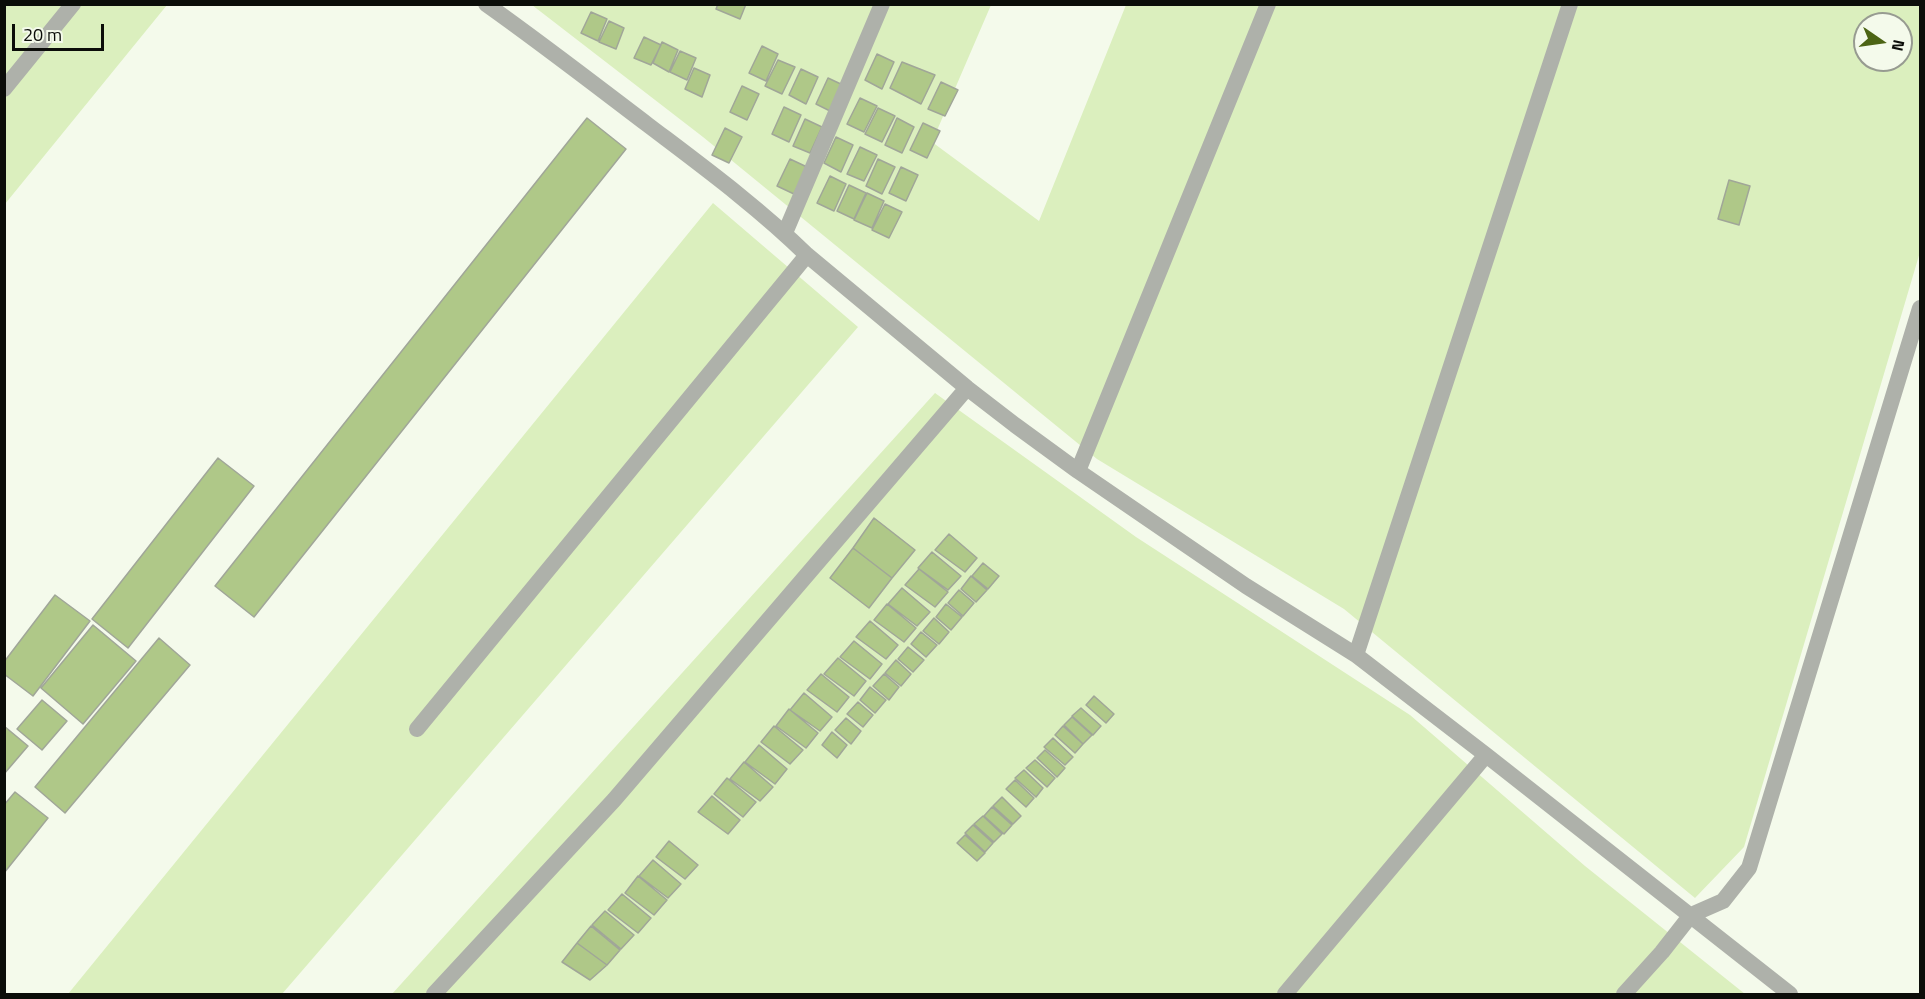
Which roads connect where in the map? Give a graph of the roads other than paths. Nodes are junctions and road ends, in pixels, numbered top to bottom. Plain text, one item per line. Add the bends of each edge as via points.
1 (74, 4) edge
2 (882, 4) edge
3 (1268, 4) edge
4 (1570, 4) edge
5 (488, 5) edge
6 (4, 89) edge
7 (785, 233) junction
8 (807, 255) junction
9 (1920, 309) edge
10 (967, 388) junction
11 (1078, 471) junction
12 (1356, 655) junction
13 (417, 729) dead end
14 (1486, 755) junction
15 (1690, 915) junction
16 (434, 994) edge
17 (1285, 994) edge
18 (1624, 994) edge
19 (1790, 994) edge

1 - 6 lane
2 - 7 lane
3 - 11 lane
4 - 12 lane
5 - 7 lane
7 - 8 lane
8 - 10 lane
8 - 13 lane
9 - 15 lane via 1749,868 1723,901
10 - 11 lane
10 - 16 lane via 614,800
11 - 12 lane via 1246,586
12 - 14 lane
14 - 15 lane
14 - 17 lane
15 - 18 lane
15 - 19 lane

